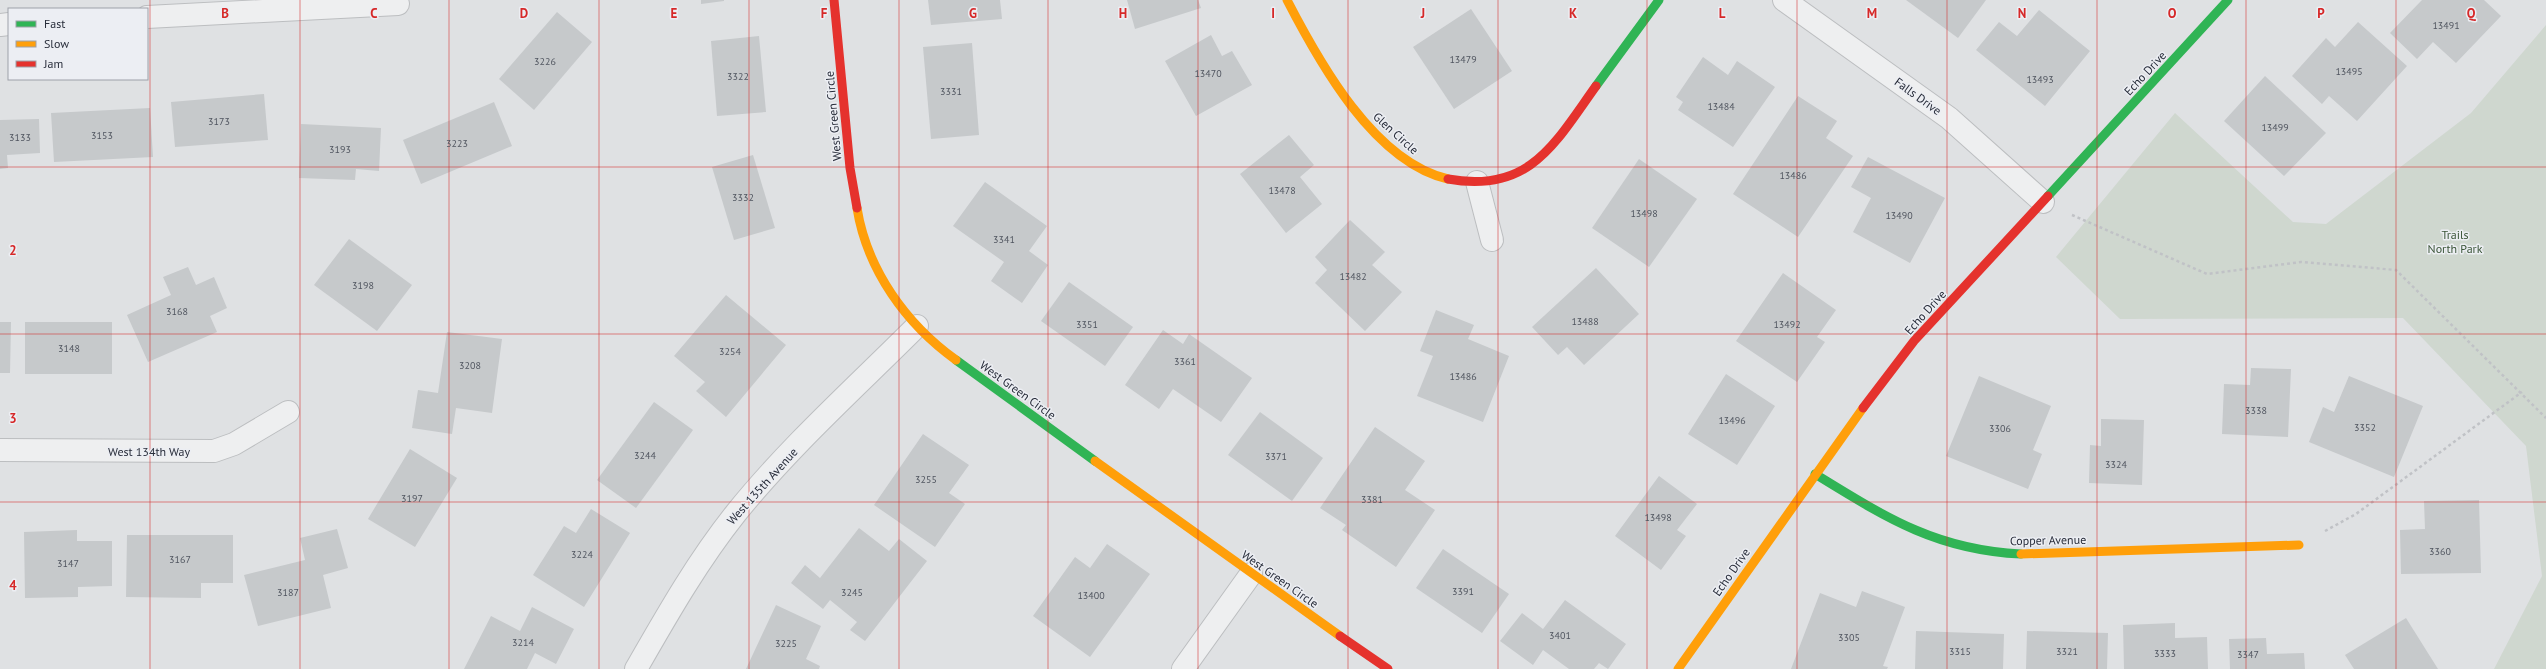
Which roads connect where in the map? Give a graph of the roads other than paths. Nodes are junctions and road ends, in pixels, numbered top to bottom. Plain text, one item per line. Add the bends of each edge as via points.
1 (834, 0) edge
2 (1287, 0) edge
3 (1659, 0) edge
4 (1784, 0) edge
5 (2228, 0) edge
6 (398, 4) dead end
7 (148, 17) edge
8 (1477, 182) junction
9 (2043, 202) junction
10 (1492, 240) dead end
11 (917, 326) junction
12 (288, 412) dead end
13 (0, 450) edge
14 (1815, 474) junction
15 (2299, 545) road end
16 (1251, 574) junction
17 (636, 669) edge
18 (1183, 669) edge
19 (1388, 669) edge
20 (1678, 669) edge

1 - 11 street, West Green Circle via 850,168 859,223 880,278 904,313
2 - 8 street, Glen Circle via 1300,26 1357,114 1409,162 1435,176
3 - 8 street, Glen Circle via 1552,147 1532,166 1506,178
4 - 9 street, Falls Drive via 1949,118
5 - 9 street, Echo Drive
6 - 7 street
8 - 10 street
9 - 14 street, Echo Drive via 1914,341
11 - 16 street, West Green Circle via 953,358
11 - 17 street, West 135th Avenue via 767,477 736,513 680,592
12 - 13 street, West 134th Way via 234,444 214,451
14 - 15 street, Copper Avenue via 1903,526 1930,538 1994,552
14 - 20 street, Echo Drive
16 - 18 street
16 - 19 street, West Green Circle

